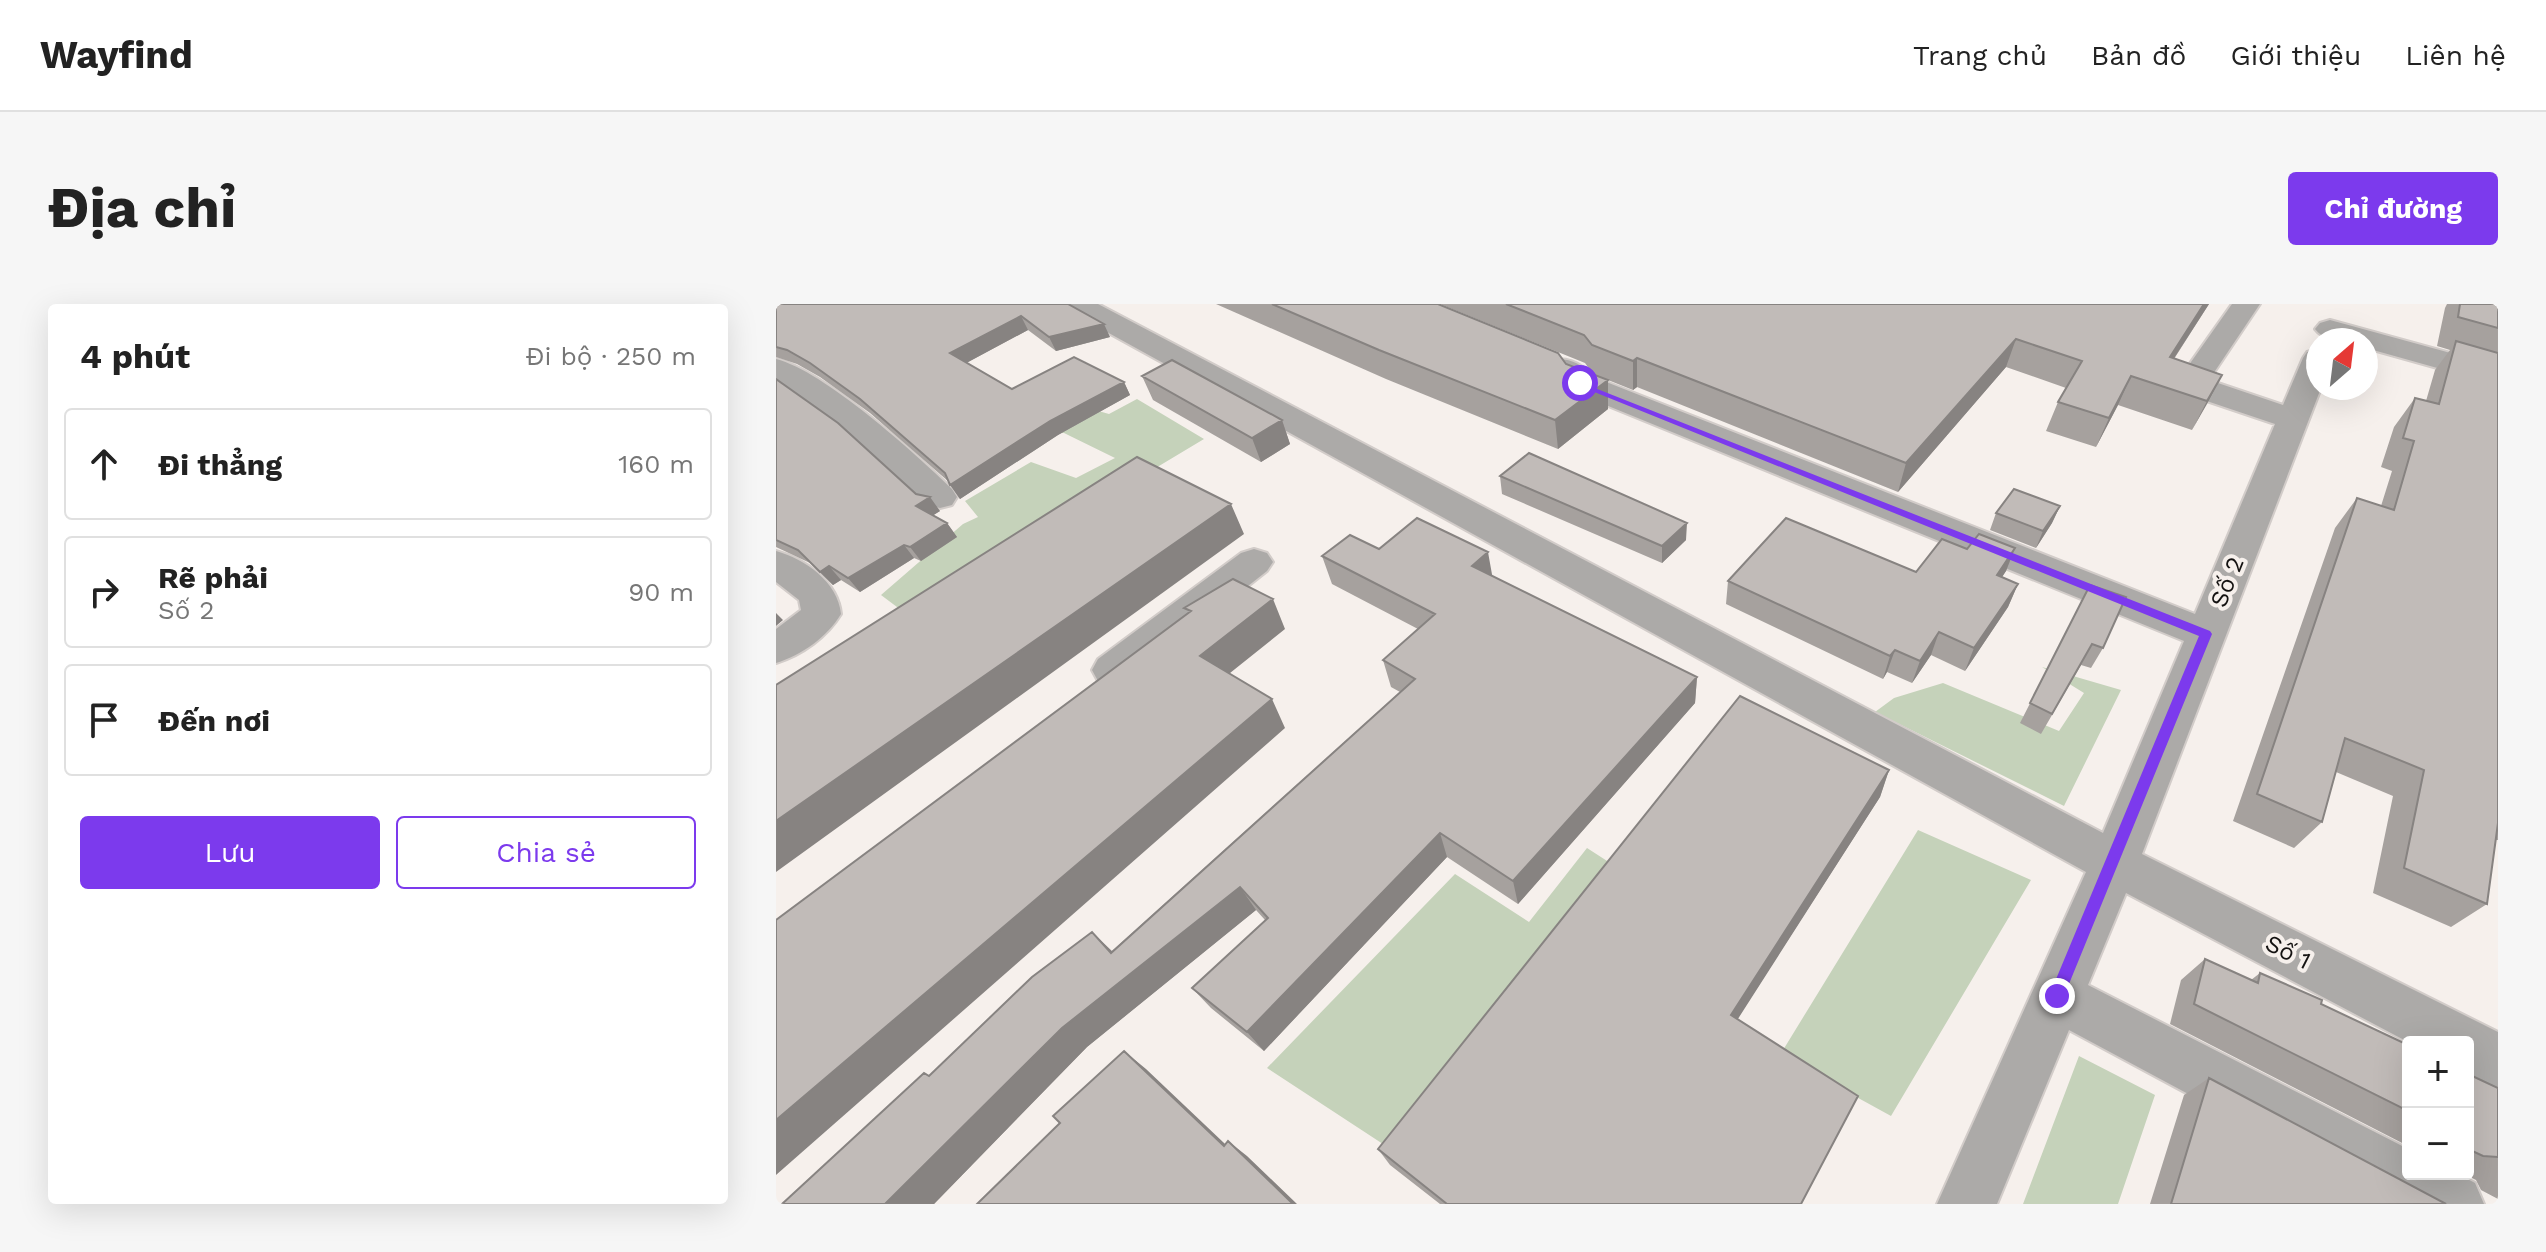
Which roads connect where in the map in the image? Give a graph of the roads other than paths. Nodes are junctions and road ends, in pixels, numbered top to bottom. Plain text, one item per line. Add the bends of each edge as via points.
1 (1077, 304) edge
2 (2246, 304) edge
3 (2378, 346) edge
4 (1532, 356) edge
5 (776, 368) edge
6 (2498, 376) edge
7 (2306, 387) edge
8 (2293, 419) junction
9 (940, 497) dead end
10 (1254, 562) dead end
11 (776, 564) edge
12 (2206, 634) junction
13 (776, 648) edge
14 (1078, 696) edge
15 (2114, 863) junction
16 (2057, 996) junction
17 (2450, 1036) edge
18 (2474, 1048) edge
19 (2498, 1061) edge
20 (1967, 1204) edge
21 (2454, 1204) edge

1 - 15 street, Số 1
2 - 8 street via 2194,384
3 - 6 street
4 - 12 street via 1573,373 1580,383
5 - 9 street via 834,404
7 - 8 street, Số 2
8 - 12 street, Số 2
10 - 14 street
11 - 13 street via 822,604 812,623
12 - 15 street, Số 2
15 - 16 street, Số 2
15 - 17 street, Số 1
16 - 20 street, Số 2
16 - 21 street
18 - 19 street

